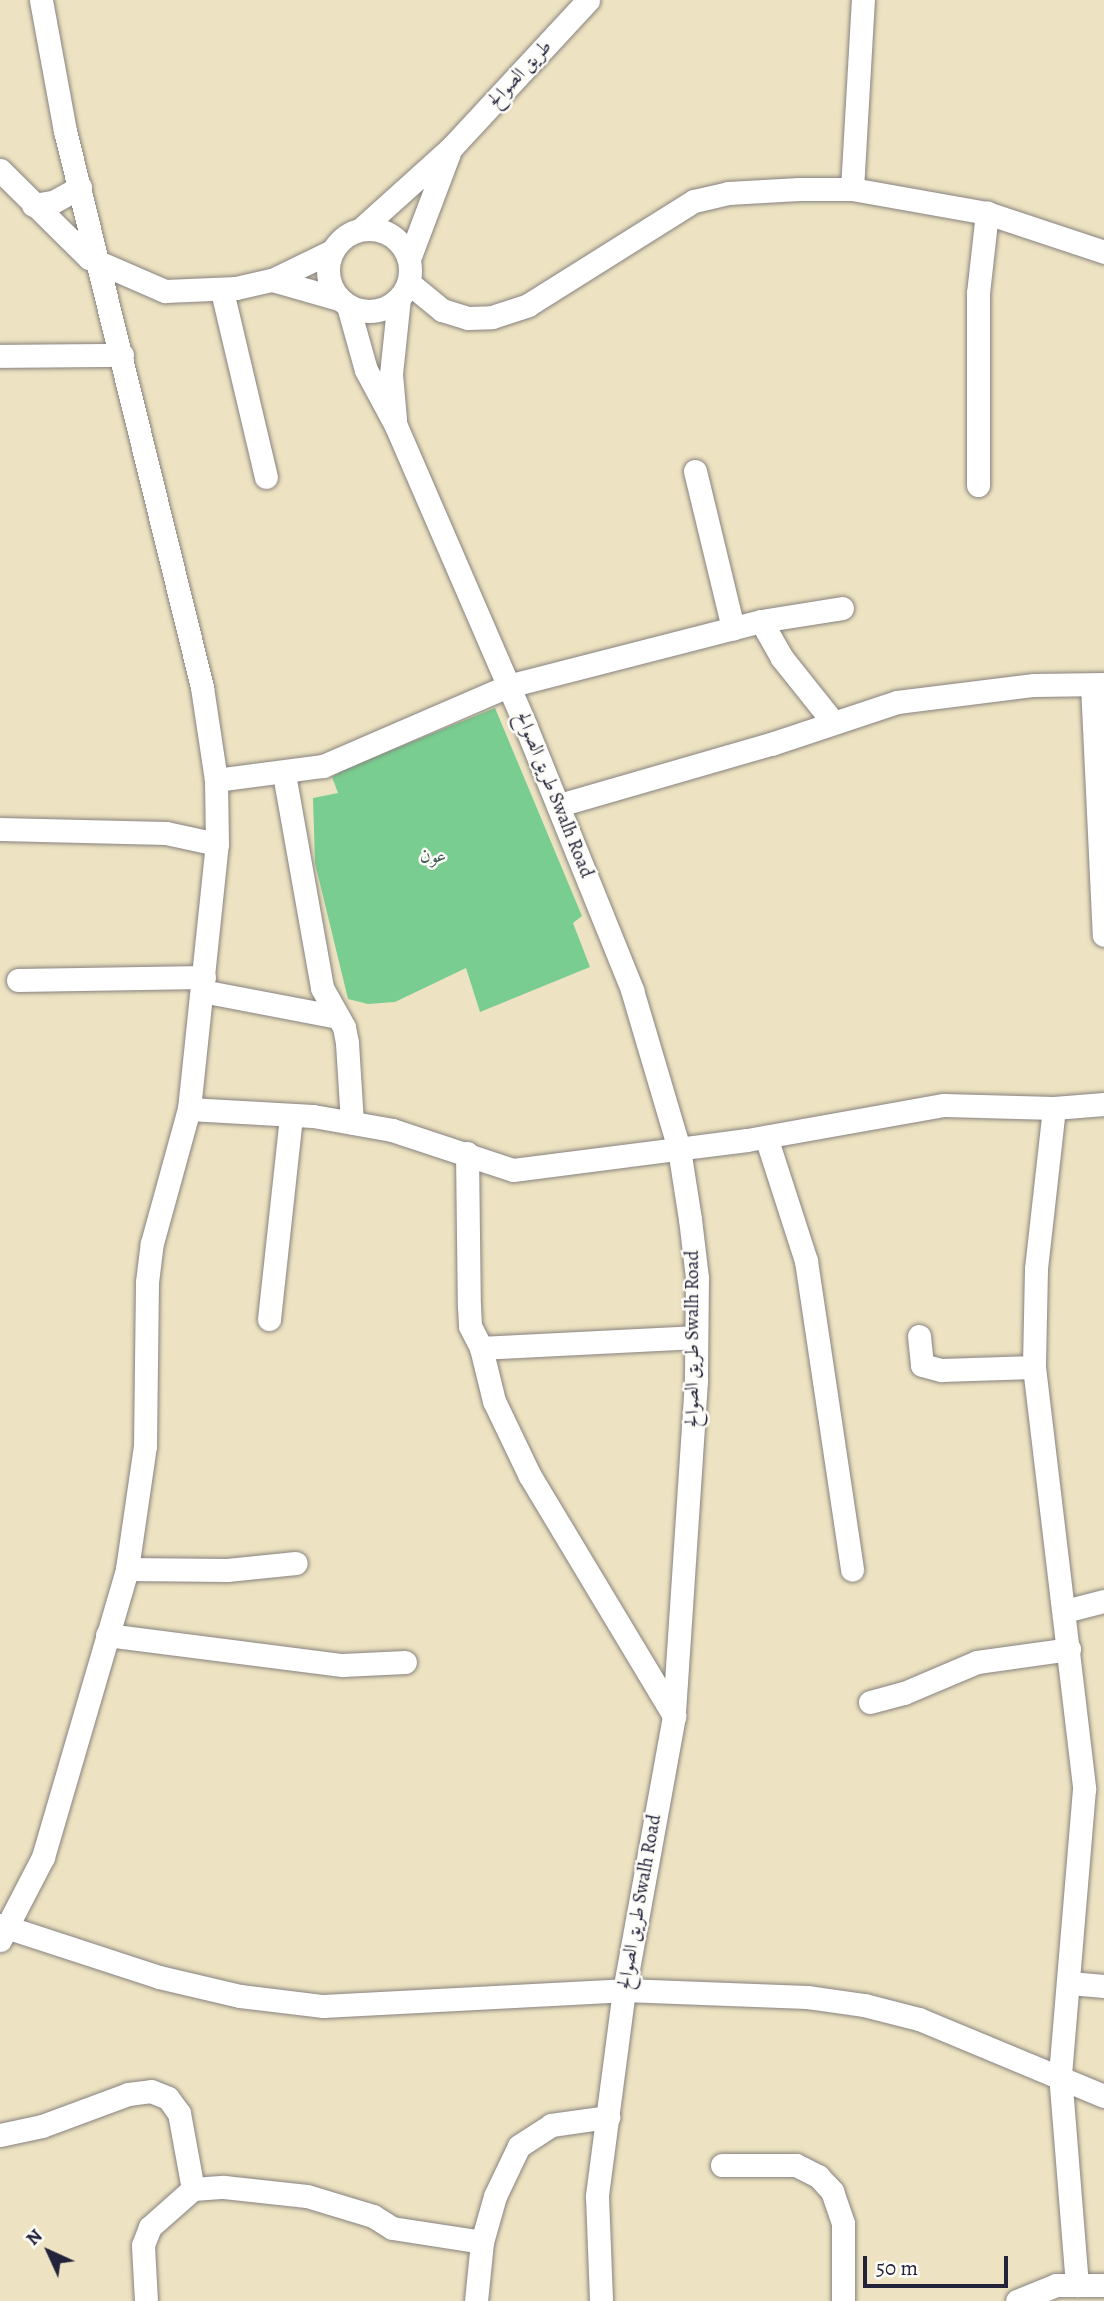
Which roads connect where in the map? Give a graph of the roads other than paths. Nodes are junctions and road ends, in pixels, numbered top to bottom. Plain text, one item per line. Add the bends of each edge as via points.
1 (41, 0) edge
2 (588, 0) edge
3 (863, 0) edge
4 (452, 147) junction
5 (0, 170) edge
6 (80, 187) junction
7 (852, 189) junction
8 (33, 205) junction
9 (987, 213) junction
10 (361, 229) junction
11 (332, 251) junction
12 (1104, 252) edge
13 (409, 259) junction
14 (99, 264) junction
15 (272, 279) junction
16 (222, 291) junction
17 (404, 291) junction
18 (344, 302) junction
19 (122, 355) junction
20 (0, 356) edge
21 (396, 426) junction
22 (695, 471) dead end
23 (266, 477) dead end
24 (978, 485) dead end
25 (842, 608) dead end
26 (761, 621) junction
27 (733, 628) junction
28 (1098, 684) edge
29 (508, 686) junction
30 (833, 722) junction
31 (284, 774) junction
32 (216, 780) junction
33 (559, 805) junction
34 (0, 829) edge
35 (217, 844) junction
36 (1104, 935) edge
37 (18, 980) dead end
38 (203, 984) junction
39 (338, 1017) junction
40 (1104, 1104) edge
41 (1054, 1108) junction
42 (189, 1109) junction
43 (291, 1115) junction
44 (352, 1123) junction
45 (766, 1137) junction
46 (680, 1149) junction
47 (467, 1153) junction
48 (269, 1319) dead end
49 (919, 1336) dead end
50 (696, 1337) junction
51 (481, 1348) junction
52 (1034, 1367) junction
53 (296, 1563) dead end
54 (127, 1569) junction
55 (852, 1570) dead end
56 (1104, 1601) edge
57 (1066, 1611) junction
58 (107, 1635) junction
59 (1069, 1649) junction
60 (405, 1662) dead end
61 (870, 1702) dead end
62 (674, 1716) junction
63 (3, 1930) edge
64 (1070, 1983) junction
65 (1104, 1986) edge
66 (624, 1990) junction
67 (1060, 2074) junction
68 (1104, 2096) edge
69 (608, 2117) junction
70 (0, 2135) edge
71 (722, 2165) dead end
72 (193, 2189) junction
73 (482, 2242) junction
74 (1077, 2285) junction
75 (1104, 2285) edge
76 (146, 2301) edge
77 (475, 2301) edge
78 (601, 2301) edge
79 (843, 2301) edge
80 (1017, 2301) edge

1 - 6 street
2 - 4 street, طريق الصوالح
3 - 7 street
4 - 10 street, طريق الصوالح
4 - 13 street
5 - 8 street
6 - 8 street via 53,202
6 - 14 street
7 - 9 street
7 - 17 street via 729,192 694,201 528,305 492,317 468,318
8 - 14 street
9 - 12 street
9 - 24 street via 978,293
10 - 11 street
10 - 13 street via 396,238
11 - 15 street
11 - 18 street via 328,276
13 - 17 street
14 - 16 street via 165,290
14 - 19 street
15 - 16 street
15 - 18 street
16 - 23 street
17 - 18 street via 375,311
17 - 21 street via 391,374
18 - 21 street via 366,370
19 - 20 street
19 - 32 street via 202,687
21 - 29 street, طريق الصوالح Swalh Road
22 - 27 street
25 - 26 street
26 - 27 street
26 - 30 street via 782,658
27 - 29 street
28 - 30 street via 1034,685 921,698
28 - 36 street
29 - 31 street via 323,766
29 - 33 street, طريق الصوالح Swalh Road
30 - 33 street
31 - 32 street
31 - 39 street via 322,988
32 - 35 street
33 - 46 street, طريق الصوالح Swalh Road via 632,990
34 - 35 street via 166,833
35 - 38 street
37 - 38 street
38 - 39 street
38 - 42 street
39 - 44 street via 347,1044
40 - 41 street
41 - 45 street via 944,1105
41 - 52 street via 1036,1269
42 - 43 street
42 - 54 street via 150,1256 144,1340 145,1446
43 - 44 street
43 - 48 street
44 - 47 street
45 - 46 street
45 - 55 street via 806,1261
46 - 47 street via 513,1170
46 - 50 street, طريق الصوالح Swalh Road via 696,1278
47 - 51 street via 469,1306 471,1326
49 - 52 street via 922,1365 941,1370
50 - 51 street
50 - 62 street, طريق الصوالح Swalh Road
51 - 62 street via 494,1401 530,1476
52 - 57 street
53 - 54 street via 227,1570
54 - 58 street
56 - 57 street
57 - 59 street
58 - 60 street via 342,1665
58 - 63 street via 43,1857
59 - 61 street via 977,1662
59 - 64 street via 1084,1789
62 - 66 street, طريق الصوالح Swalh Road
63 - 66 street via 159,1977 240,1996 323,2006
64 - 65 street
64 - 67 street
66 - 67 street via 807,1997 864,2005 919,2019
66 - 69 street, طريق الصوالح Swalh Road
67 - 68 street
67 - 74 street
69 - 73 street via 551,2125 529,2135 509,2161
69 - 78 street, طريق الصوالح Swalh Road via 597,2196
70 - 72 street via 42,2126 128,2094 151,2091 168,2098 179,2113
71 - 79 street via 796,2165 818,2176 832,2191 843,2223
72 - 73 street via 224,2186 307,2196 373,2216 393,2228
72 - 76 street via 150,2227 143,2245
73 - 77 street
74 - 75 street
74 - 80 street via 1034,2291

